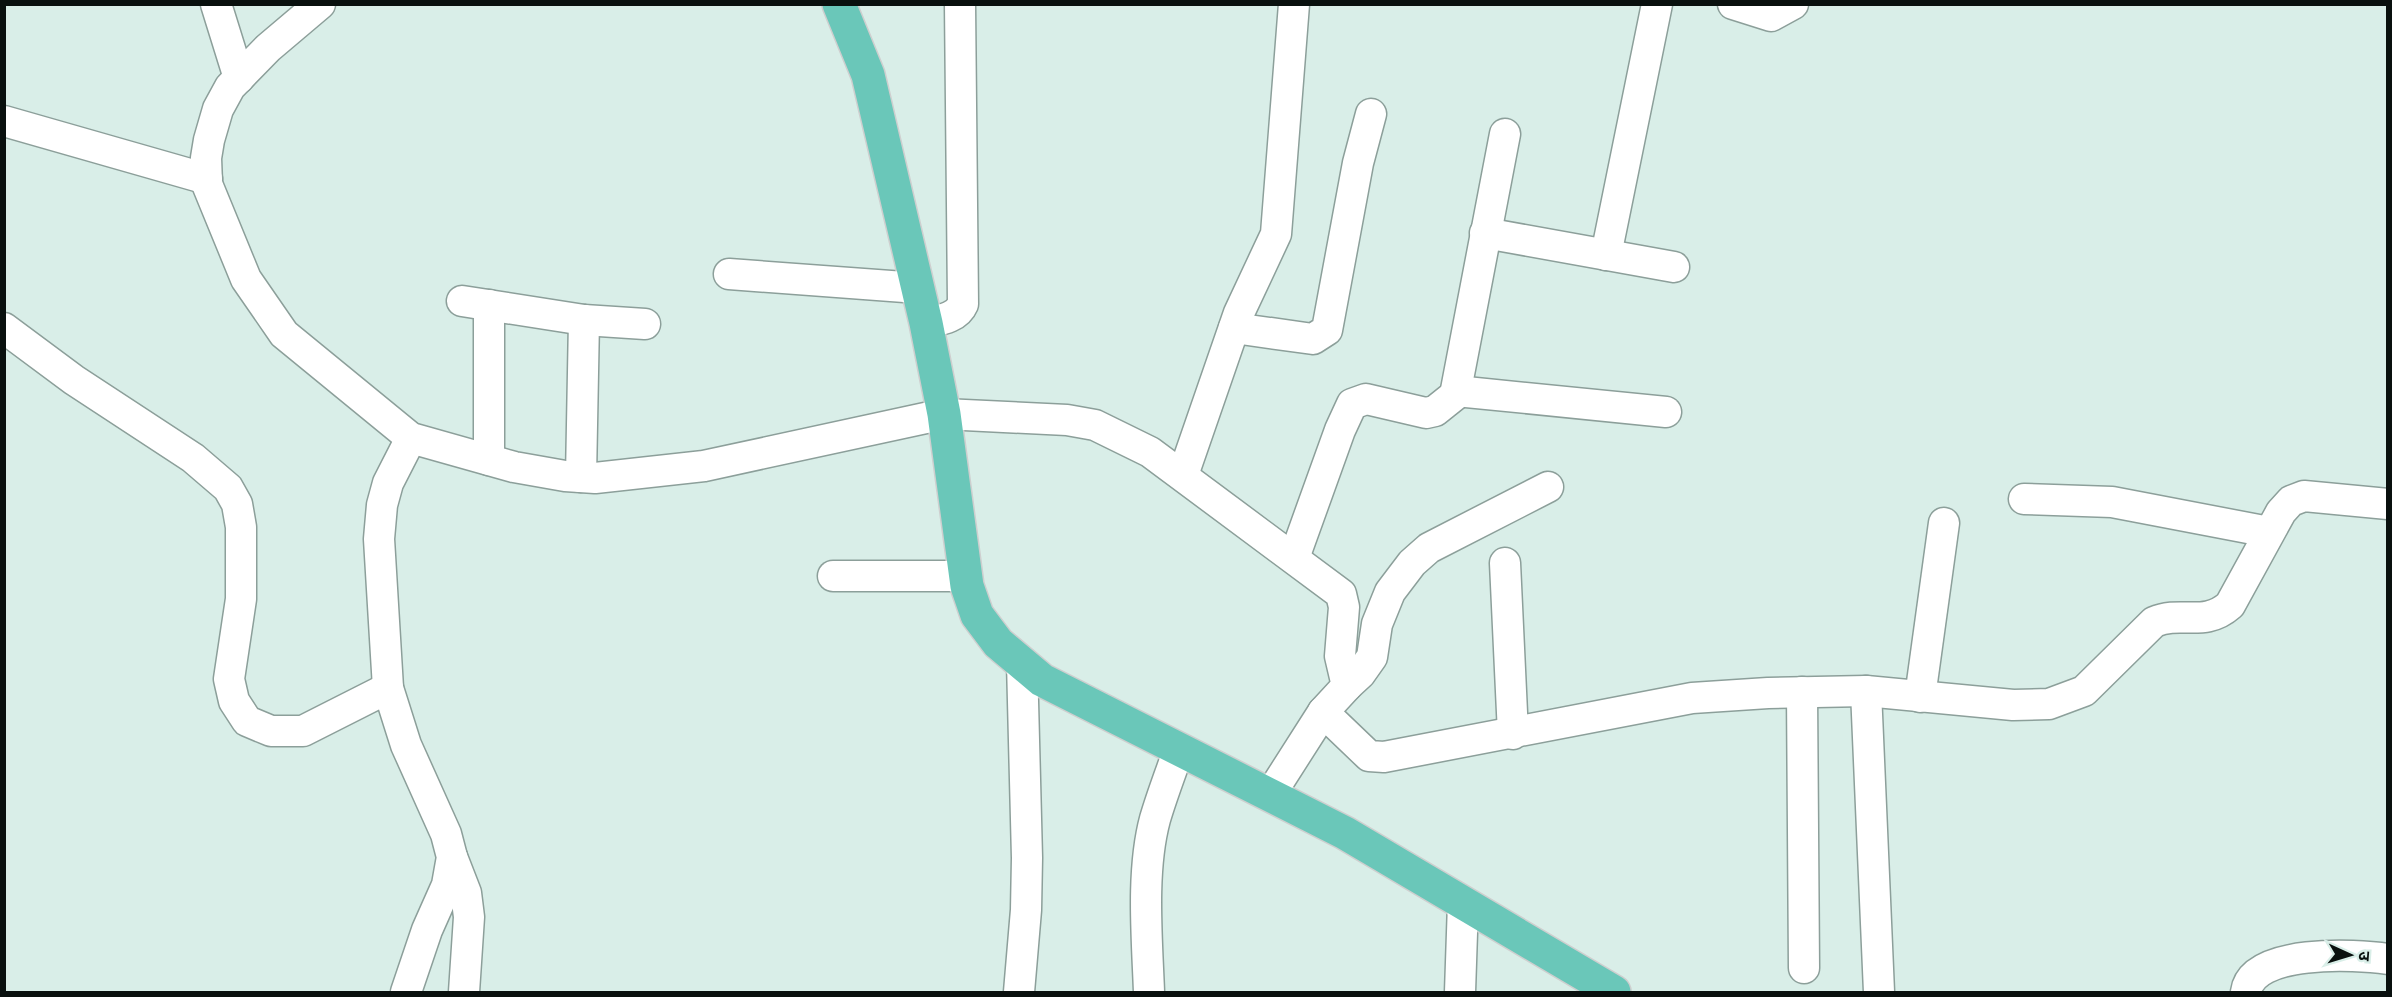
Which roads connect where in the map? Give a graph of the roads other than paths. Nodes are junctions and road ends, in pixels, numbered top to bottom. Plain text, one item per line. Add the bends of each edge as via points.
1 (216, 4) edge
2 (320, 4) edge
3 (839, 4) edge
4 (960, 4) edge
5 (1294, 4) edge
6 (1657, 4) edge
7 (1733, 4) edge
8 (1793, 4) edge
9 (239, 78) junction
10 (1371, 114) dead end
11 (4, 121) edge
12 (1505, 134) dead end
13 (207, 179) junction
14 (1485, 233) junction
15 (1606, 255) junction
16 (1674, 267) dead end
17 (729, 274) dead end
18 (918, 288) junction
19 (584, 320) junction
20 (926, 323) junction
21 (645, 324) dead end
22 (1234, 327) junction
23 (4, 328) edge
24 (1456, 391) junction
25 (1666, 412) dead end
26 (944, 414) junction
27 (411, 438) junction
28 (489, 460) junction
29 (1183, 475) junction
30 (581, 477) junction
31 (1548, 487) dead end
32 (2024, 499) dead end
33 (2388, 504) edge
34 (1944, 523) dead end
35 (2270, 532) junction
36 (1294, 558) junction
37 (1505, 563) dead end
38 (832, 576) dead end
39 (965, 576) junction
40 (1022, 662) junction
41 (1347, 686) junction
42 (388, 688) junction
43 (1866, 692) junction
44 (1802, 693) junction
45 (1920, 697) junction
46 (1323, 712) junction
47 (1513, 734) junction
48 (1179, 749) junction
49 (1270, 795) junction
50 (452, 857) junction
51 (1462, 903) junction
52 (2386, 950) edge
53 (1804, 968) dead end
54 (406, 993) edge
55 (464, 993) edge
56 (1019, 993) edge
57 (1149, 993) edge
58 (1460, 993) edge
59 (1614, 993) edge
60 (1879, 993) edge
61 (2246, 993) edge

1 - 9 street
2 - 9 street
3 - 18 main road via 868,75
4 - 20 street via 963,304 949,317
5 - 22 street via 1276,234
6 - 15 street
7 - 8 street via 1771,16
9 - 13 street via 218,109 206,158
10 - 22 street via 1327,330 1313,339
11 - 13 street
12 - 14 street
13 - 27 street via 246,279 284,334
14 - 15 street
14 - 24 street
15 - 16 street
17 - 18 street
18 - 20 main road
19 - 21 street
19 - 28 street via 476,303
19 - 30 street
20 - 26 main road
22 - 29 street
23 - 42 street via 74,380 194,458 228,488 237,504 241,539 241,599 229,679 234,701 247,721 271,731 303,731
24 - 25 street
24 - 36 street via 1443,405 1426,413 1366,399 1352,404
26 - 29 street via 1095,425 1150,452
26 - 30 street via 704,466 625,477
26 - 39 main road
27 - 28 street
27 - 42 street via 388,483 382,505 379,539
28 - 30 street
29 - 36 street
31 - 41 street via 1438,542 1412,563 1390,592 1377,624 1372,657
32 - 35 street via 2112,502
33 - 35 street via 2304,496 2291,501
34 - 45 street
35 - 45 street via 2230,605 2218,615 2166,617 2154,622 2084,691 2049,704
36 - 41 street via 1343,597 1340,656
37 - 47 street
38 - 39 street
39 - 40 main road via 977,615 998,643
40 - 48 main road via 1042,680
40 - 56 street via 1027,858
41 - 46 street
42 - 50 street via 406,745 446,834
43 - 44 street
43 - 45 street
43 - 60 street
44 - 47 street via 1692,698
44 - 53 street
46 - 47 street via 1369,756 1384,757
46 - 49 street
48 - 49 main road
48 - 57 street via 1155,820 1149,858
49 - 51 main road
50 - 54 street via 447,885
50 - 55 street via 466,893 469,917
51 - 58 street
51 - 59 main road
52 - 61 street via 2322,956 2267,967 2251,977

